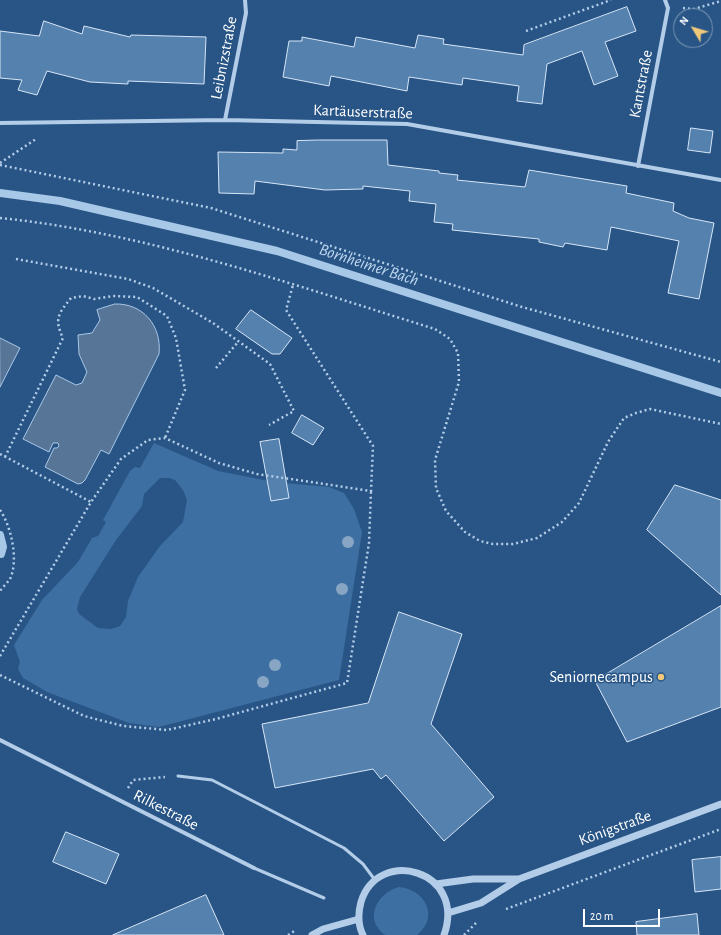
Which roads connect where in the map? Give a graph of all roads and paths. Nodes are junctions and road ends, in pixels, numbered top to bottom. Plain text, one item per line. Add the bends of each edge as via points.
1 (244, 0) edge
2 (611, 0) edge
3 (665, 0) edge
4 (721, 1) edge
5 (668, 8) junction
6 (526, 31) dead end
7 (225, 120) junction
8 (0, 123) edge
9 (60, 123) junction
10 (0, 164) edge
11 (638, 166) junction
12 (721, 180) edge
13 (0, 218) edge
14 (16, 259) dead end
15 (293, 284) junction
16 (238, 342) junction
17 (721, 362) edge
18 (216, 368) dead end
19 (721, 424) edge
20 (270, 425) dead end
21 (165, 438) junction
22 (0, 454) edge
23 (5, 457) junction
24 (371, 491) junction
25 (91, 502) junction
26 (0, 510) edge
27 (0, 591) edge
28 (0, 656) edge
29 (0, 675) edge
30 (0, 740) edge
31 (178, 776) joint
32 (120, 800) junction
33 (721, 804) edge
34 (721, 829) edge
35 (254, 868) joint
36 (519, 879) junction
37 (375, 880) junction
38 (436, 884) junction
39 (324, 898) dead end
40 (499, 912) dead end
41 (448, 913) junction
42 (481, 918) dead end
43 (359, 919) junction
44 (312, 935) edge
45 (363, 935) edge
46 (444, 935) edge
47 (464, 935) edge

1 - 7 street, Leibnizstraße via 246,13
2 - 6 path
3 - 5 street
4 - 5 path via 694,9
5 - 11 street, Kantstraße
7 - 9 street, Kartäuserstraße
7 - 11 street, Kartäuserstraße via 407,124
8 - 9 street, Kartäuserstraße
9 - 10 path
10 - 17 path via 211,208 522,307
11 - 12 street, Kartäuserstraße
13 - 15 path via 102,233
14 - 16 path via 128,279 153,288 213,323
15 - 19 path via 435,329 450,339 458,353 459,382 435,460 436,488 446,511 465,532 480,541 513,544 537,538 562,522 579,503 608,442 624,418 650,409
15 - 24 path via 286,310 373,446
16 - 18 path
16 - 20 path via 270,364 294,411
21 - 23 path via 185,390 176,338 167,316 138,297 113,296 94,299 83,296 71,298 59,312 57,325 63,338
21 - 24 path via 219,463 257,474
21 - 25 path via 148,440 121,459
22 - 23 path
23 - 25 path
24 - 29 path via 369,543 347,683 168,730 123,726 84,716
25 - 28 path
26 - 27 path via 8,524 13,553 10,578
30 - 32 street, Rilkestraße
31 - 32 path via 133,780
31 - 37 lane via 212,780 344,848 363,864
32 - 35 street, Rilkestraße
33 - 36 street, Königstraße
34 - 40 path
35 - 39 lane, Rilkestraße
36 - 38 street, Königstraße via 473,879
36 - 41 street, Königstraße via 481,903
37 - 38 street via 400,871 420,874
37 - 43 street via 362,898
38 - 41 street via 447,902
41 - 46 street via 448,925
42 - 47 path
43 - 44 street via 323,929
43 - 45 street

